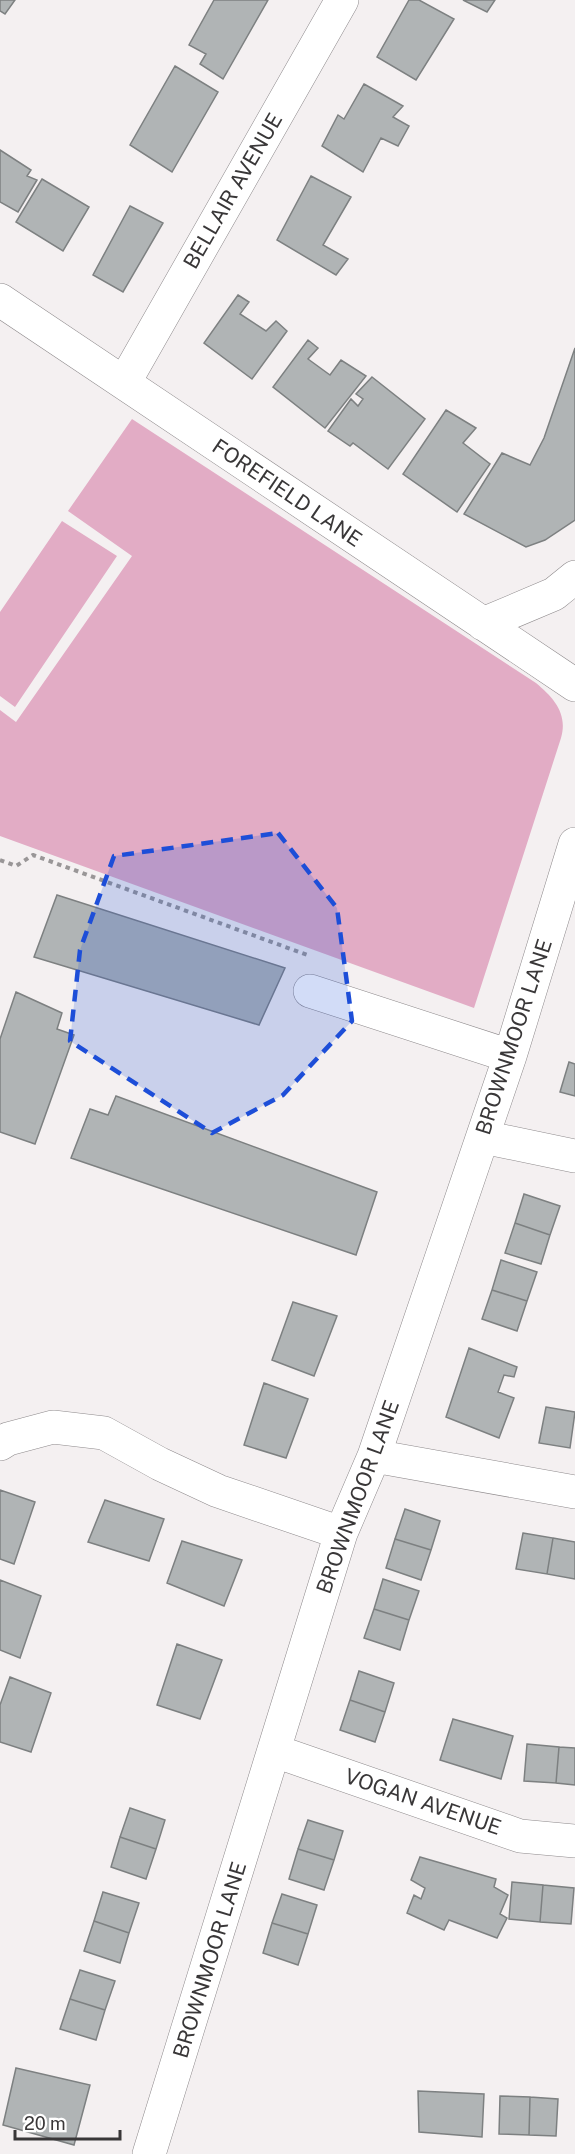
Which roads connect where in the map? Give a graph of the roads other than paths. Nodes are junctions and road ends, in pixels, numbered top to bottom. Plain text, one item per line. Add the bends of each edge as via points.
1 (342, 0) edge
2 (0, 300) edge
3 (124, 383) junction
4 (575, 577) edge
5 (483, 624) junction
6 (575, 685) edge
7 (575, 844) edge
8 (310, 991) dead end
9 (510, 1056) junction
10 (483, 1137) junction
11 (575, 1156) edge
12 (0, 1444) edge
13 (374, 1456) junction
14 (575, 1492) edge
15 (341, 1533) junction
16 (275, 1751) junction
17 (575, 1840) edge
18 (149, 2154) edge

1 - 3 street, BELLAIR AVENUE
2 - 3 street, FOREFIELD LANE
3 - 5 street, FOREFIELD LANE
4 - 5 street via 554,594
5 - 6 street, FOREFIELD LANE
7 - 9 street, BROWNMOOR LANE
8 - 9 street
9 - 10 street, BROWNMOOR LANE
10 - 11 street
10 - 13 street, BROWNMOOR LANE
12 - 15 street via 53,1427 104,1433 218,1491
13 - 14 street
13 - 15 street, BROWNMOOR LANE
15 - 16 street, BROWNMOOR LANE
16 - 17 street, VOGAN AVENUE via 520,1836
16 - 18 street, BROWNMOOR LANE

